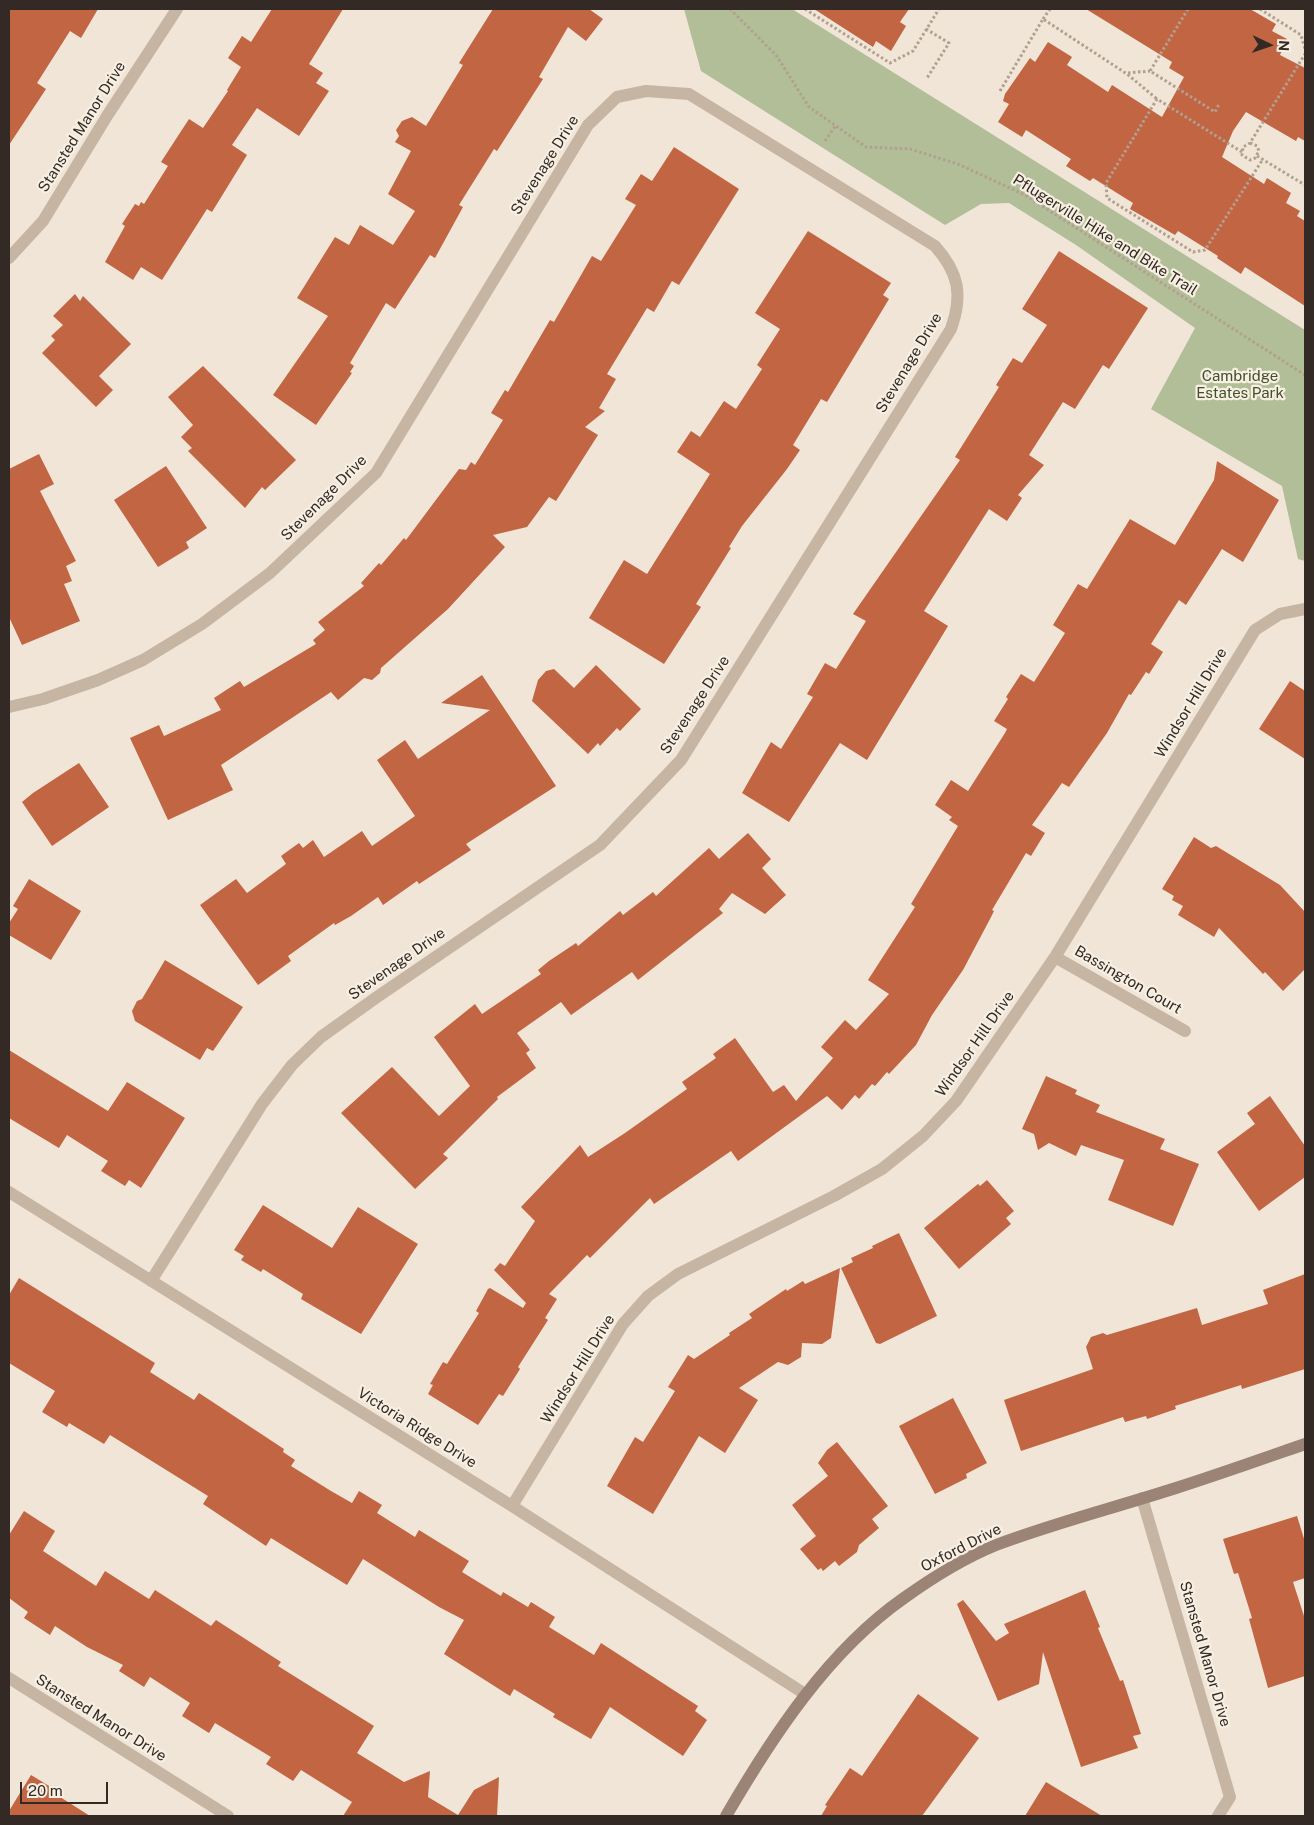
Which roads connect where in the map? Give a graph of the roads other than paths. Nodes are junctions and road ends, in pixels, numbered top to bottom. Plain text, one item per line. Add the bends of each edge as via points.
1 (178, 9) edge
2 (9, 258) edge
3 (1305, 608) edge
4 (9, 706) edge
5 (1055, 957) junction
6 (1185, 1032) dead end
7 (9, 1192) edge
8 (151, 1281) junction
9 (1305, 1444) edge
10 (1142, 1498) junction
11 (512, 1506) junction
12 (9, 1678) edge
13 (805, 1694) junction
14 (228, 1816) edge
15 (726, 1816) edge
16 (1218, 1816) edge

1 - 2 street, Stansted Manor Drive via 106,116 43,221
3 - 5 street, Windsor Hill Drive via 1280,614 1255,630
4 - 8 street, Stevenage Drive via 43,699 98,680 143,660 202,624 270,573 376,473 588,125 618,96 646,91 689,94 935,246 949,262 957,282 958,309 951,329 681,760 600,844 369,1002 321,1037 292,1065 262,1104
5 - 6 street, Bassington Court
5 - 11 street, Windsor Hill Drive via 956,1101 923,1136 882,1169 678,1274 648,1296 623,1324
7 - 8 street, Victoria Ridge Drive
8 - 11 street, Victoria Ridge Drive
9 - 10 street, Oxford Drive
10 - 13 street, Oxford Drive via 995,1546 948,1570 903,1598 858,1636
10 - 16 street, Stansted Manor Drive via 1230,1797
11 - 13 street, Victoria Ridge Drive
12 - 14 street, Stansted Manor Drive
13 - 15 street, Oxford Drive via 757,1763

